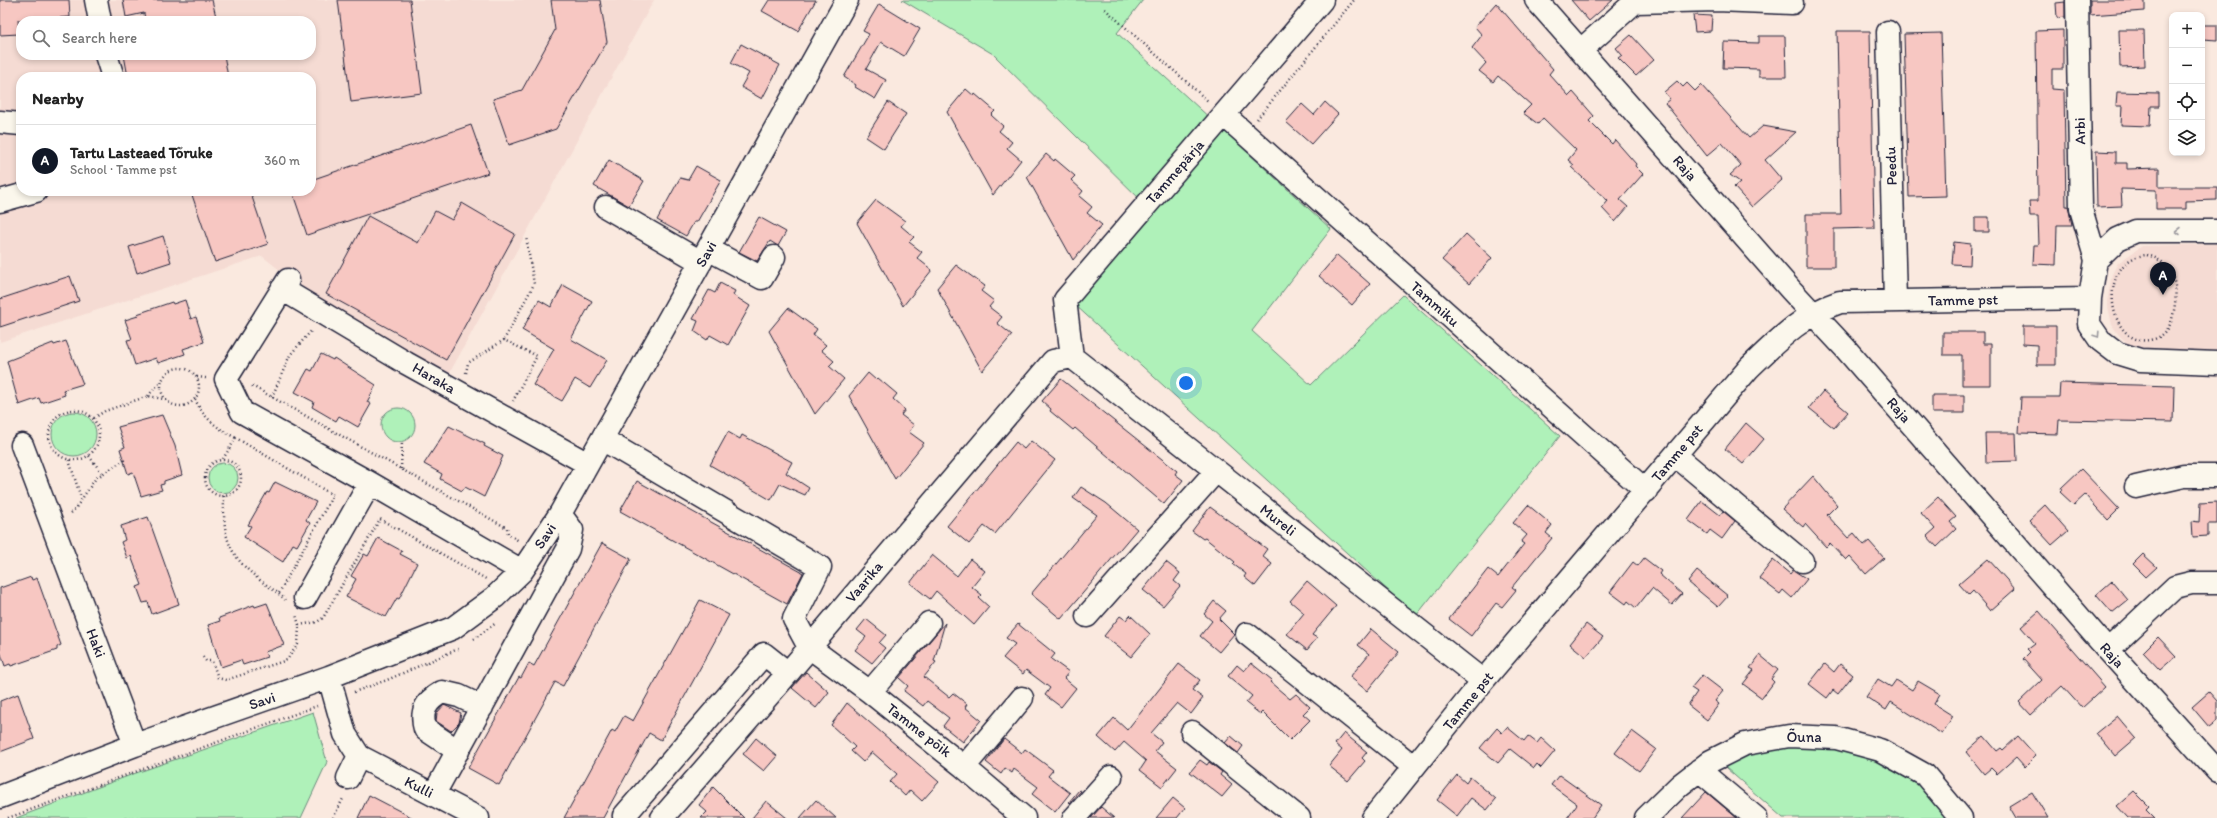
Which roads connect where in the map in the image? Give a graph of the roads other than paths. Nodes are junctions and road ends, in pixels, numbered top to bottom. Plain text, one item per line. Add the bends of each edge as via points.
1 (96, 0) edge
2 (847, 0) edge
3 (1322, 0) edge
4 (1536, 0) edge
5 (2077, 0) edge
6 (1792, 2) dead end
7 (99, 16) edge
8 (1888, 32) dead end
9 (1582, 50) junction
10 (108, 60) edge
11 (111, 72) edge
12 (1224, 115) junction
13 (0, 122) edge
14 (16, 124) edge
15 (18, 196) edge
16 (0, 201) edge
17 (606, 207) dead end
18 (2217, 231) edge
19 (705, 256) junction
20 (774, 257) dead end
21 (2096, 260) junction
22 (2090, 298) junction
23 (1895, 301) junction
24 (1814, 313) junction
25 (1072, 357) junction
26 (2217, 363) edge
27 (602, 439) junction
28 (22, 445) dead end
29 (1675, 456) junction
30 (588, 464) junction
31 (1216, 471) junction
32 (2217, 476) edge
33 (370, 483) junction
34 (2136, 487) dead end
35 (1646, 491) junction
36 (560, 514) junction
37 (1802, 561) dead end
38 (522, 571) junction
39 (2217, 584) edge
40 (296, 605) road end
41 (1086, 616) dead end
42 (929, 623) dead end
43 (1247, 634) dead end
44 (809, 647) junction
45 (2108, 650) junction
46 (788, 673) junction
47 (329, 678) junction
48 (1483, 681) junction
49 (870, 692) junction
50 (1022, 698) dead end
51 (482, 707) junction
52 (1192, 732) dead end
53 (135, 745) junction
54 (458, 751) junction
55 (359, 756) junction
56 (964, 766) junction
57 (1414, 767) junction
58 (1699, 770) junction
59 (2217, 771) edge
60 (1111, 777) dead end
61 (348, 778) dead end
62 (434, 794) junction
63 (0, 797) edge
64 (478, 818) edge
65 (625, 818) edge
66 (662, 818) edge
67 (1024, 818) edge
68 (1074, 818) edge
69 (1299, 818) edge
70 (1373, 818) edge
71 (1646, 818) edge
72 (1756, 818) edge
73 (1961, 818) edge

1 - 7 street
2 - 19 street, Savi
3 - 12 street, Tammepärja
4 - 9 street, Raja
5 - 21 street, Arbi via 2081,210
6 - 9 street via 1635,2
8 - 23 street, Peedu
9 - 24 street, Raja
10 - 11 street
12 - 25 street, Tammepärja via 1065,300
12 - 35 street, Tammiku
13 - 14 street
15 - 16 street
17 - 19 street
18 -> 21 street via 2136,231 2118,239
19 - 20 street via 762,278
19 - 27 street, Savi
21 - 22 street
22 - 23 street, Tamme pst
22 -> 26 street via 2090,324 2100,340 2117,353 2140,360
23 - 24 street, Tamme pst via 1840,302
24 - 29 street, Tamme pst via 1793,327 1749,368
24 - 45 street, Raja
25 - 31 street, Mureli
25 - 44 street, Vaarika via 1053,361
27 - 30 street, Savi
27 - 44 street via 820,567 794,619
28 - 53 street, Haki
29 - 35 street, Tamme pst
29 - 37 street
30 - 33 street, Haraka via 406,363 325,314 285,285 226,379 242,412
30 - 36 street, Savi
31 - 41 street
31 - 48 street, Mureli
32 - 34 street via 2184,476
33 - 38 street
33 - 40 street
35 - 48 street, Tamme pst
36 - 38 street, Savi
36 - 51 street via 572,530 568,549
38 - 47 street, Savi via 495,597 453,628
39 - 45 street via 2191,583 2175,588
42 - 49 street
43 - 57 street
44 - 46 street, Vaarika
44 - 49 street, Tamme põik
45 - 59 street, Raja
46 - 65 street via 764,654 624,816
46 - 66 street, Vaarika
47 - 53 street, Savi
47 - 55 street via 345,734
48 - 57 street, Tamme pst
49 - 56 street, Tamme põik
50 - 56 street
51 - 54 street
51 - 54 street via 459,696 442,692 425,705 422,718 426,729
52 - 69 street
53 - 63 street, Savi
54 - 62 street
55 - 61 street
55 - 62 street, Kulli
56 - 67 street, Tamme põik
57 - 70 street, Tamme pst
58 - 71 street, Õuna
58 - 72 street
58 - 73 street, Õuna via 1745,744 1789,736 1836,738 1880,750 1925,775
60 - 68 street
62 - 64 street, Kulli

